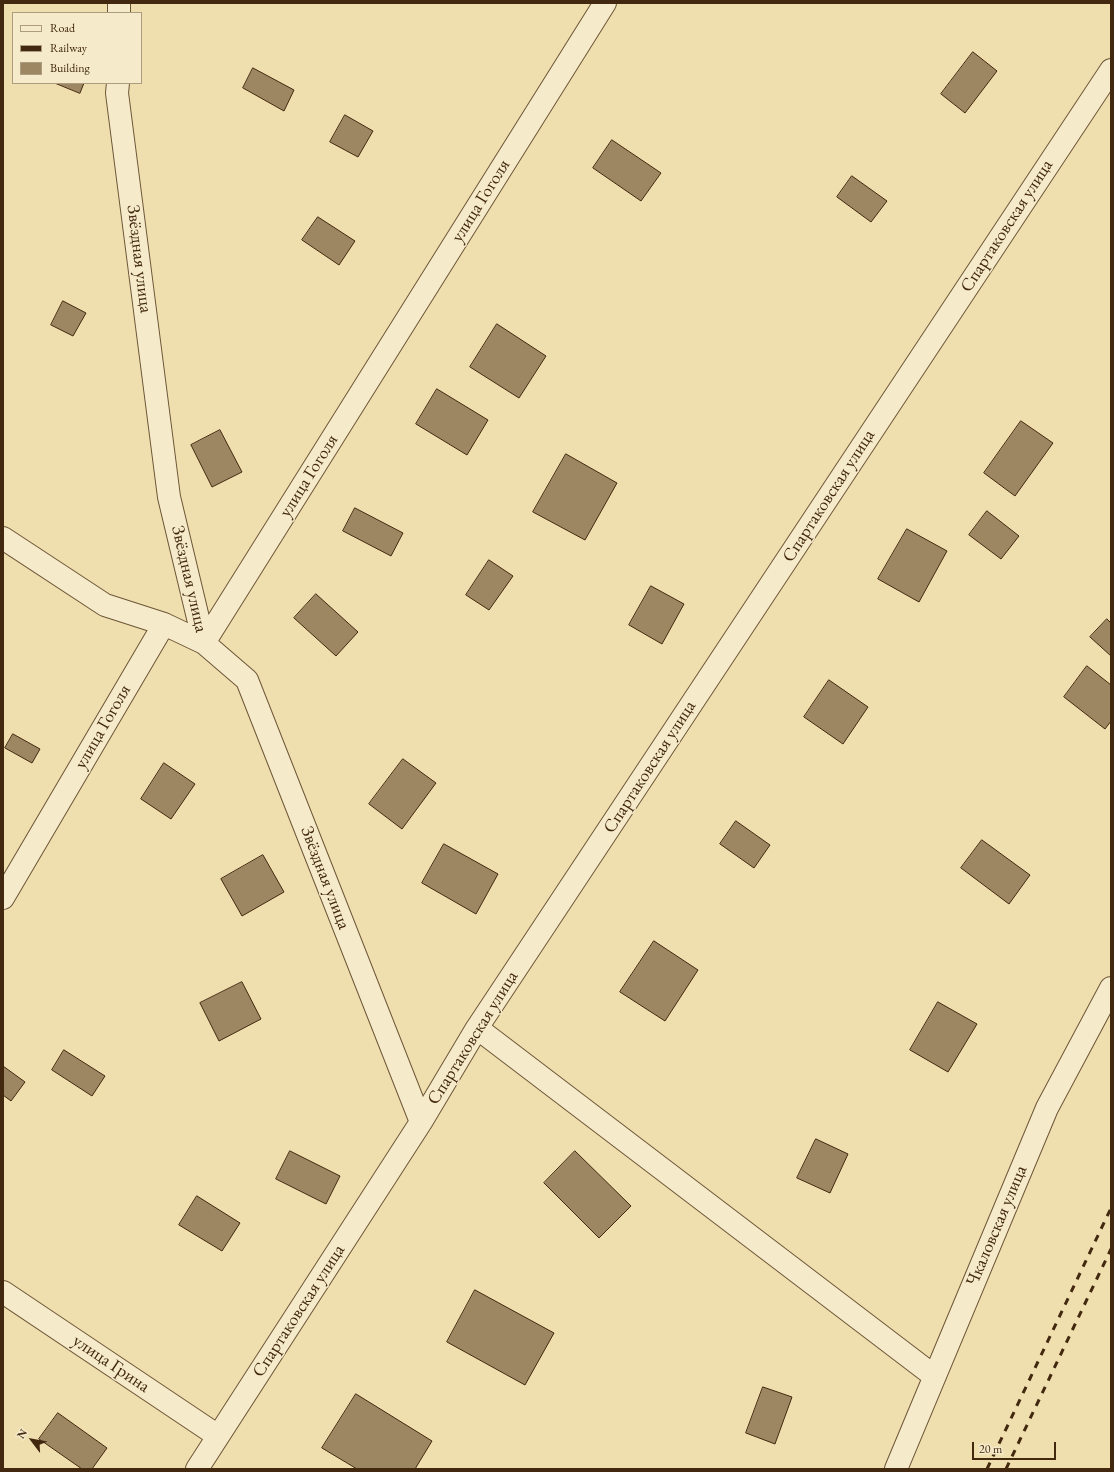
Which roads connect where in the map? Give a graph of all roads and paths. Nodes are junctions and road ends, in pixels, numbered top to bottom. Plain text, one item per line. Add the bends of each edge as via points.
1 (605, 3) edge
2 (1111, 70) edge
3 (118, 84) edge
4 (3, 538) edge
5 (164, 624) junction
6 (204, 643) junction
7 (3, 898) edge
8 (1111, 988) edge
9 (477, 1028) junction
10 (421, 1122) junction
11 (3, 1292) edge
12 (934, 1376) junction
13 (218, 1436) junction
14 (197, 1469) edge
15 (896, 1469) edge

1 - 6 street, улица Гоголя
2 - 9 street, Спартаковская улица
3 - 6 street, Звёздная улица via 169,498
4 - 5 street via 105,605
5 - 6 street
5 - 7 street, улица Гоголя
6 - 10 street, Звёздная улица via 247,680
8 - 12 street, Чкаловская улица via 1047,1108
9 - 10 street, Спартаковская улица
9 - 12 street
10 - 13 street, Спартаковская улица
11 - 13 street, улица Грина
12 - 15 street, Чкаловская улица
13 - 14 street, Спартаковская улица

